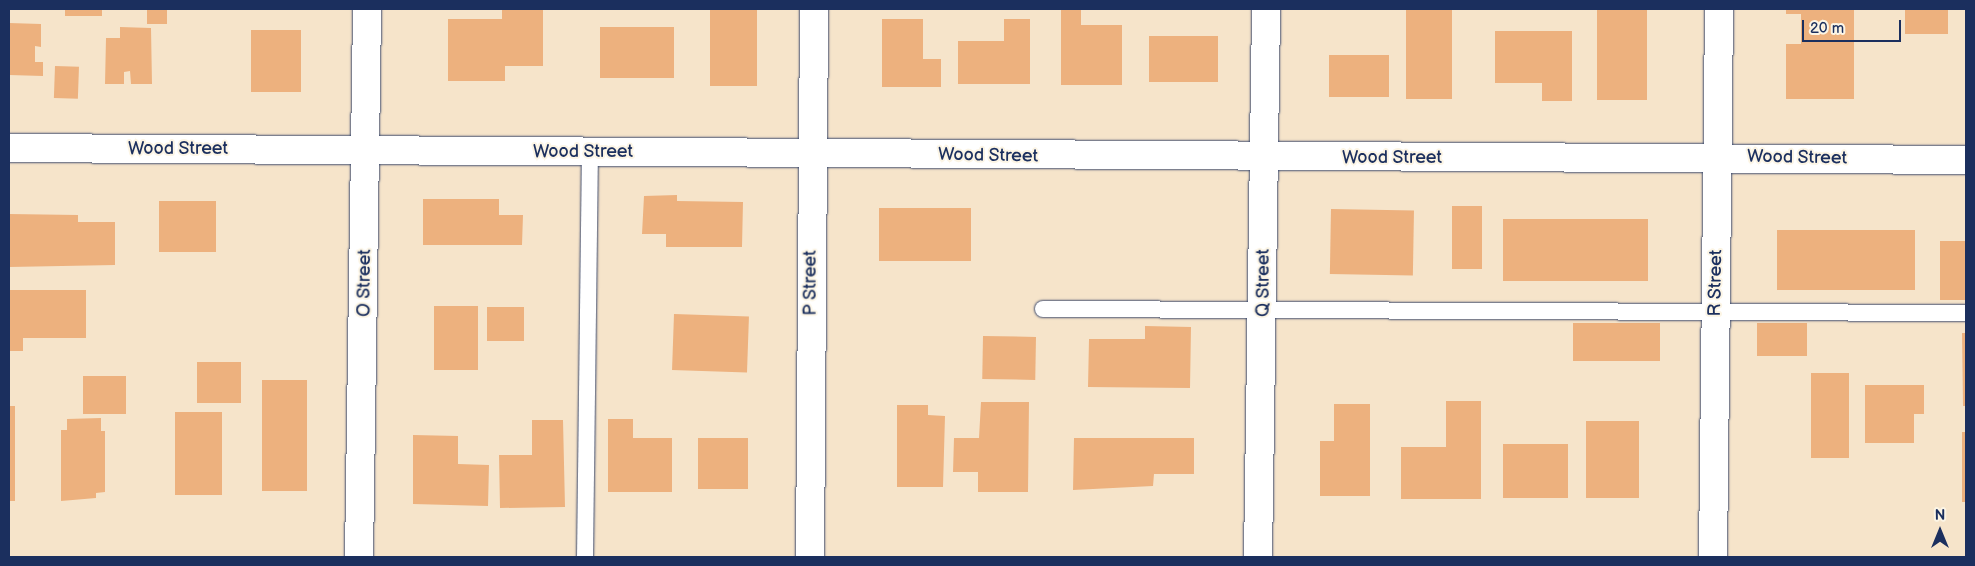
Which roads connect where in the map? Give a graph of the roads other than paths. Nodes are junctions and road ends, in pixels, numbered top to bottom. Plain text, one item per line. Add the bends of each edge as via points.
1 (366, 9) edge
2 (814, 9) edge
3 (1266, 9) edge
4 (1719, 9) edge
5 (9, 148) edge
6 (366, 150) junction
7 (590, 152) junction
8 (812, 154) junction
9 (1719, 156) junction
10 (1264, 159) junction
11 (1966, 160) edge
12 (1264, 307) junction
13 (1043, 309) dead end
14 (1716, 309) junction
15 (1966, 312) edge
16 (359, 557) edge
17 (585, 557) edge
18 (810, 557) edge
19 (1258, 557) edge
20 (1713, 557) edge

1 - 6 street, O Street
2 - 8 street, P Street
3 - 10 street, Q Street
4 - 9 street, R Street
5 - 6 street, Wood Street
6 - 7 street, Wood Street
6 - 16 street, O Street
7 - 8 street, Wood Street
7 - 17 lane
8 - 10 street, Wood Street
8 - 18 street, P Street
9 - 10 street, Wood Street
9 - 11 street, Wood Street
9 - 14 street, R Street
10 - 12 street, Q Street
12 - 13 lane
12 - 14 lane
12 - 19 street, Q Street
14 - 15 lane
14 - 20 street, R Street

